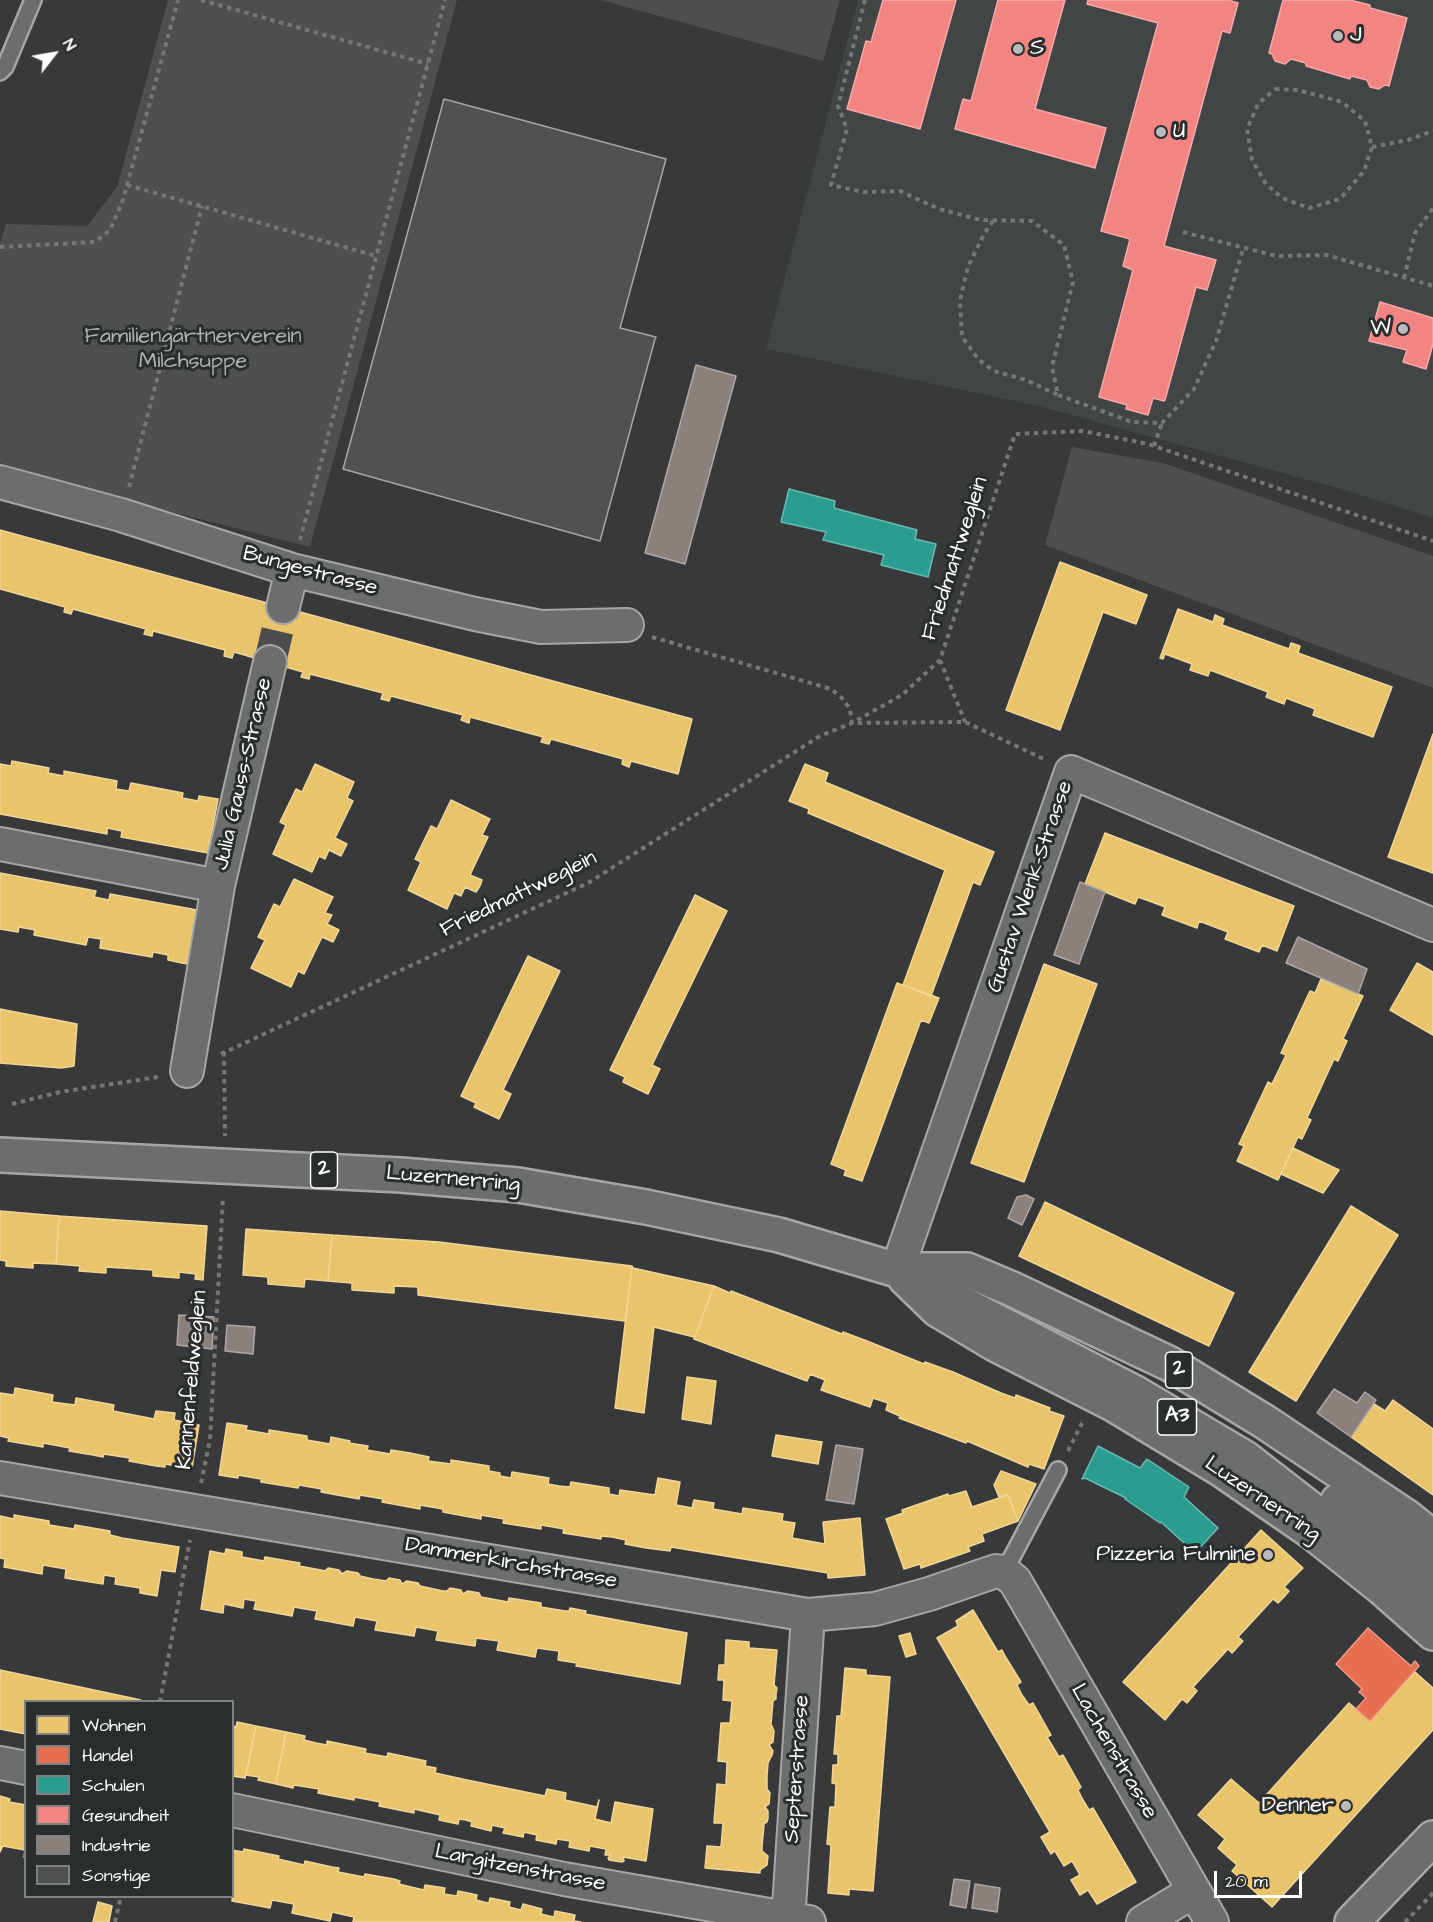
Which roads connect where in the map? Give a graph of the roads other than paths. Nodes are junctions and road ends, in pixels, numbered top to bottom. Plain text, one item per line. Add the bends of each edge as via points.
1 (33, 0) edge
2 (0, 72) edge
3 (0, 482) edge
4 (292, 570) junction
5 (284, 607) tunnel mouth
6 (627, 626) road end
7 (270, 662) tunnel mouth
8 (0, 844) edge
9 (218, 886) junction
10 (1433, 926) edge
11 (187, 1071) road end
12 (0, 1155) edge
13 (897, 1270) junction
14 (1058, 1470) road end
15 (0, 1478) edge
16 (1433, 1538) edge
17 (1433, 1572) edge
18 (1009, 1577) junction
19 (1433, 1604) edge
20 (808, 1615) junction
21 (1433, 1633) edge
22 (0, 1762) edge
23 (24, 1768) edge
24 (234, 1810) edge
25 (1433, 1838) edge
26 (1194, 1891) junction
27 (795, 1921) edge
28 (1143, 1922) edge
29 (1212, 1922) edge
30 (1352, 1922) edge

1 - 2 lane via 6,67
3 - 4 street, Bungestrasse via 121,515
4 - 5 street
4 - 6 street, Bungestrasse via 541,627
7 - 9 street, Julia Gauss-Strasse
8 - 9 street, Julia Gauss-Strasse
9 - 11 street, Julia Gauss-Strasse
10 - 13 street, Gustav Wenk-Strasse via 1071,772
12 - 13 main road, Luzernerring / 2 via 401,1175 518,1185 779,1235
13 - 16 main road, Luzernerring / 2 via 967,1270 1170,1364 1265,1422
13 - 17 main road, A3 via 974,1297 1081,1347 1181,1401 1335,1498
13 - 19 main road, A3 via 1137,1394 1245,1458
13 - 21 main road, Luzernerring / 2 via 939,1310 1222,1470 1312,1532
14 - 18 lane
15 - 20 street, Dammerkirchstrasse
18 - 20 street, Dammerkirchstrasse via 996,1571 875,1609
18 - 26 street, Lachenstrasse
20 - 27 street, Septerstrasse
22 - 23 street
24 - 27 street, Largitzenstrasse via 564,1879
25 - 30 main road
26 - 28 street
26 - 29 street, Lachenstrasse

